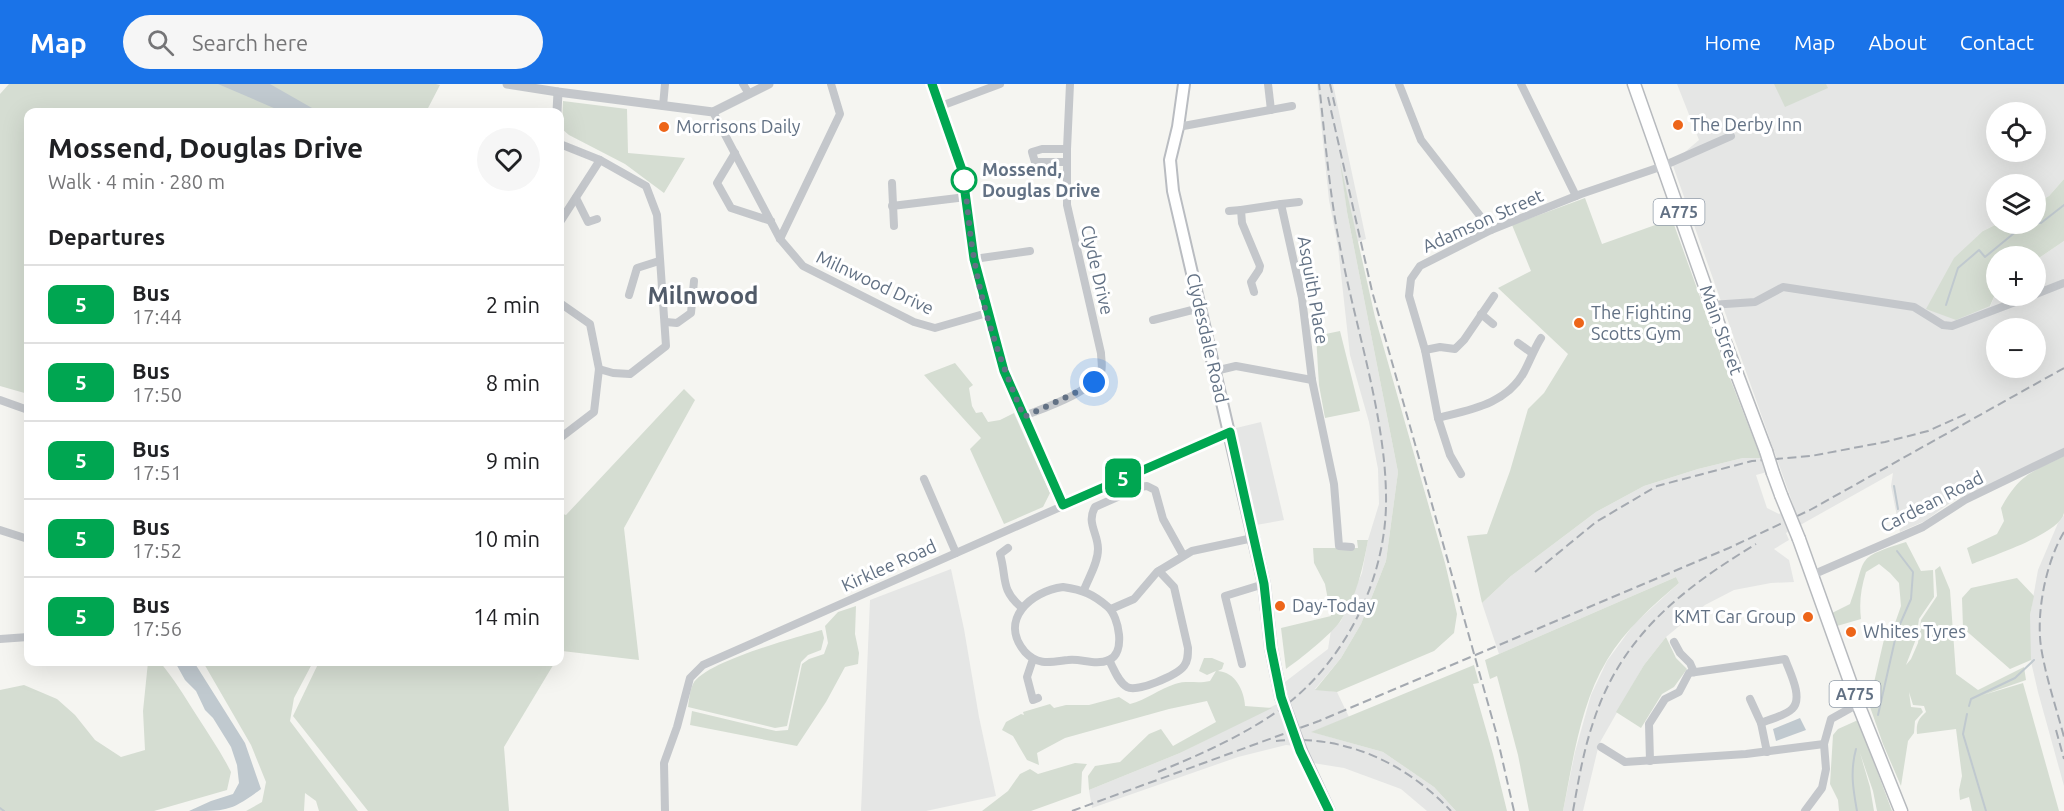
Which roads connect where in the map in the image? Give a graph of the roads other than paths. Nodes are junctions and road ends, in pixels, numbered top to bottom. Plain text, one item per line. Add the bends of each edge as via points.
1 (507, 84) edge
2 (665, 84) edge
3 (743, 84) edge
4 (769, 84) edge
5 (831, 84) edge
6 (932, 84) edge
7 (1000, 84) edge
8 (1070, 84) edge
9 (1184, 84) edge
10 (1268, 84) edge
11 (1399, 84) edge
12 (1521, 84) edge
13 (1634, 84) edge
14 (558, 92) junction
15 (749, 94) junction
16 (663, 106) junction
17 (941, 106) junction
18 (1292, 106) dead end
19 (557, 108) edge
20 (1271, 110) junction
21 (713, 112) junction
22 (1178, 127) junction
23 (1731, 136) dead end
24 (564, 146) edge
25 (1067, 149) junction
26 (735, 153) junction
27 (600, 160) junction
28 (1066, 162) junction
29 (1663, 166) junction
30 (892, 183) dead end
31 (1576, 196) junction
32 (966, 197) junction
33 (576, 198) junction
34 (1299, 202) dead end
35 (1281, 204) junction
36 (892, 206) junction
37 (1241, 210) junction
38 (1229, 211) dead end
39 (564, 216) edge
40 (771, 221) junction
41 (894, 226) dead end
42 (1491, 230) junction
43 (589, 231) dead end
44 (780, 238) junction
45 (1030, 251) dead end
46 (974, 259) junction
47 (659, 261) junction
48 (694, 281) dead end
49 (2064, 283) edge
50 (2046, 290) edge
51 (1254, 292) dead end
52 (628, 295) dead end
53 (1494, 297) dead end
54 (1712, 305) junction
55 (564, 306) edge
56 (2005, 306) edge
57 (1200, 308) junction
58 (987, 313) junction
59 (1481, 314) junction
60 (1153, 320) dead end
61 (666, 322) junction
62 (1493, 324) dead end
63 (1540, 338) dead end
64 (1518, 343) dead end
65 (1425, 350) junction
66 (1532, 353) junction
67 (599, 369) junction
68 (1215, 371) junction
69 (1311, 380) junction
70 (0, 400) edge
71 (24, 409) edge
72 (1024, 417) junction
73 (1438, 418) junction
74 (1230, 432) junction
75 (564, 435) edge
76 (2064, 452) edge
77 (1461, 474) dead end
78 (924, 479) dead end
79 (1063, 505) junction
80 (0, 530) edge
81 (24, 537) edge
82 (1253, 538) junction
83 (1351, 547) dead end
84 (1008, 548) dead end
85 (989, 552) dead end
86 (956, 554) junction
87 (1000, 555) junction
88 (1183, 555) junction
89 (1159, 571) junction
90 (1812, 575) junction
91 (1264, 584) junction
92 (1084, 590) junction
93 (1021, 607) junction
94 (1111, 609) junction
95 (24, 637) edge
96 (0, 639) edge
97 (1674, 642) dead end
98 (1034, 659) junction
99 (1109, 660) junction
100 (1242, 664) dead end
101 (1694, 672) junction
102 (1038, 699) dead end
103 (1750, 699) dead end
104 (1858, 704) junction
105 (1761, 723) junction
106 (1824, 744) junction
107 (1601, 747) dead end
108 (1767, 752) junction
109 (1650, 761) junction
110 (665, 811) edge
111 (1329, 811) edge
112 (1805, 811) edge
113 (1901, 811) edge

1 - 14 street
2 - 16 street
3 - 15 street
4 - 15 street
5 - 44 street via 840,114
6 - 17 street
7 - 17 street
8 - 25 street, Clyde Drive
9 - 22 main road, Clydesdale Road
10 - 20 street
11 - 42 street via 1421,140
12 - 31 street
13 - 29 main road, Main Street / A775
14 - 16 street
14 - 19 street
15 - 21 street
16 - 21 street
17 - 32 street via 962,170
18 - 20 street
20 - 22 street
21 - 26 street, Milnwood Drive
22 - 57 main road, Clydesdale Road via 1170,160 1173,191
23 - 29 street, Adamson Street
24 - 27 street
25 - 28 street, Clyde Drive
25 - 28 street via 1032,152 1035,162
26 - 40 street, Milnwood Drive
26 - 40 street via 717,183 731,208
27 - 33 street
27 - 47 street via 646,186 657,215
28 - 72 street, Clyde Drive via 1067,205 1102,370 1094,382
29 - 31 street, Adamson Street
29 - 54 main road, Main Street / A775
30 - 36 street
31 - 42 street, Adamson Street
32 - 36 street
32 - 46 street
33 - 39 street
33 - 43 street via 592,220
34 - 35 street
35 - 37 street
35 - 69 street, Asquith Place via 1302,298
36 - 41 street
37 - 38 street
37 - 51 street via 1242,223 1260,266 1251,282
40 - 44 street, Milnwood Drive
42 - 65 street, Adamson Street via 1420,266 1411,279 1409,296
44 - 58 street, Milnwood Drive via 802,266 914,322 935,328
45 - 46 street
46 - 58 street
47 - 52 street via 638,268
47 - 61 street
48 - 61 street via 691,313 677,323
49 - 50 street
53 - 59 street
54 - 56 street via 1755,302 1783,287 1914,306 1952,326
54 - 90 main road, Main Street / A775, bridge
55 - 67 street via 590,324
57 - 60 street
57 - 68 main road, Clydesdale Road
58 - 72 street via 1004,371
59 - 62 street
59 - 65 street via 1455,349
61 - 67 street via 666,346 630,374
63 - 66 street
64 - 66 street
65 - 73 street, Adamson Street
66 - 73 street via 1523,374 1496,400
67 - 75 street via 594,412
68 - 69 street via 1236,366
68 - 74 main road, Clydesdale Road
69 - 83 street, Asquith Place via 1334,484 1339,546
70 - 71 street
72 - 79 street
73 - 77 street, Adamson Street
74 - 79 street, Kirklee Road
74 - 82 main road, Clydesdale Road
76 - 90 street, Cardean Road via 1965,500 1923,527
78 - 86 street
79 - 86 street, Kirklee Road
80 - 81 street
82 - 88 street
82 - 91 main road, Clydesdale Road
84 - 87 street
85 - 87 street
86 - 110 street, Kirklee Road via 703,665 690,678 664,763
87 - 93 street via 1005,587
88 - 89 street
88 - 92 street via 1163,519 1155,490 1140,487 1095,507 1092,512 1097,559
89 - 94 street via 1134,599
89 - 99 street via 1174,587 1188,648 1185,664 1159,681 1129,689 1121,683
90 - 104 main road, A775
91 - 100 street via 1225,596
91 - 111 main road, Clydesdale Road, bridge via 1281,697 1300,751
92 - 93 street via 1053,588
92 - 94 street
93 - 98 street via 1016,636 1026,654
94 - 99 street via 1120,644
95 - 96 street
97 - 101 street
98 - 99 street via 1047,663
98 - 102 street via 1027,677 1033,700
101 - 105 street via 1785,659 1796,692 1796,705 1791,711
101 - 109 street via 1679,692 1665,699 1649,724
103 - 105 street
104 - 106 street via 1832,719
104 - 113 main road, A775
105 - 108 street
106 - 108 street
106 - 112 street via 1826,769 1822,788
107 - 109 street via 1625,762
108 - 109 street

